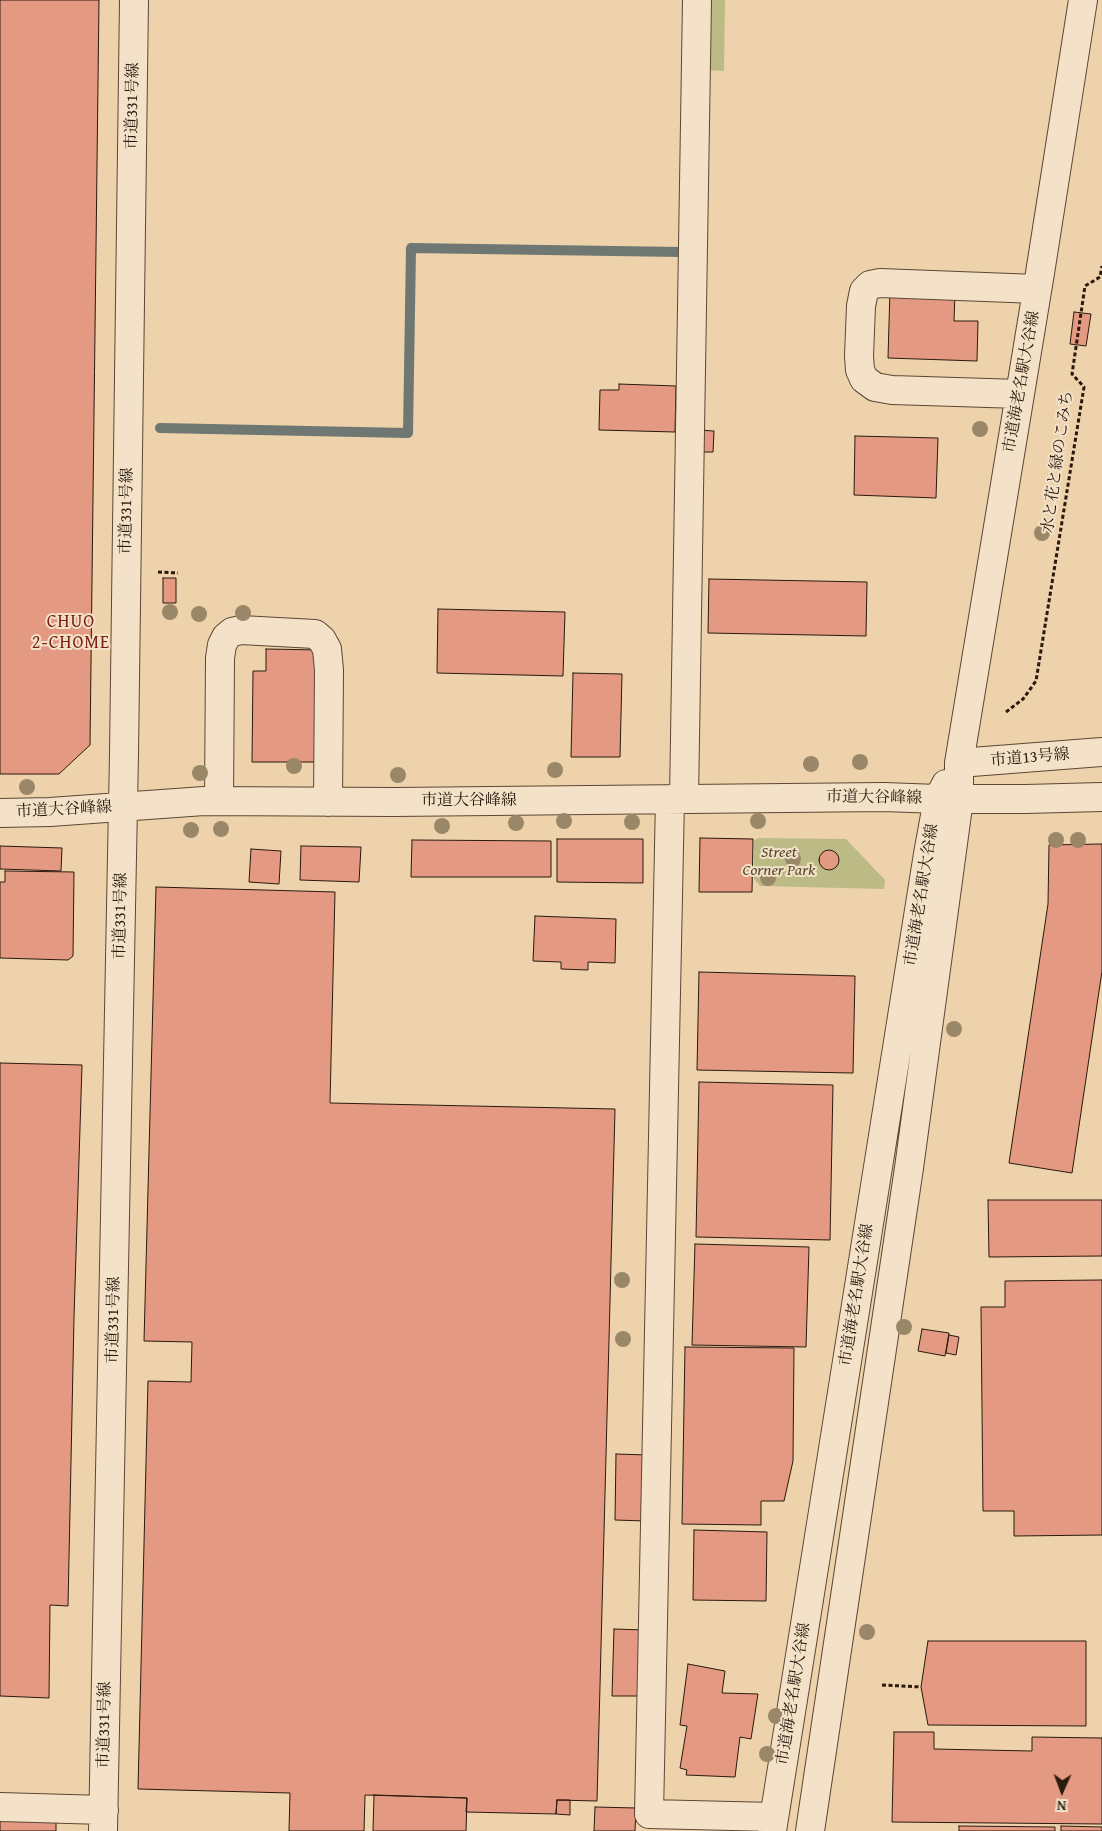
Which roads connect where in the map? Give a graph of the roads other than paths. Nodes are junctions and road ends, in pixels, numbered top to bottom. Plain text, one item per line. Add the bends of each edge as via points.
1 (134, 0) edge
2 (697, 0) edge
3 (1083, 0) edge
4 (1037, 290) junction
5 (1020, 394) junction
6 (1102, 752) edge
7 (959, 763) junction
8 (1102, 797) edge
9 (677, 799) junction
10 (948, 799) junction
11 (219, 801) junction
12 (328, 802) junction
13 (122, 807) junction
14 (0, 813) edge
15 (0, 1807) edge
16 (103, 1820) edge
17 (773, 1824) edge
18 (810, 1831) edge

1 - 13 street, 市道331号線
2 - 9 street
3 - 4 street, 市道海老名駅大谷線
4 - 5 street, 市道海老名駅大谷線
4 - 5 street via 880,283 870,285 864,291 861,306 860,370 864,379 874,387
5 - 7 street, 市道海老名駅大谷線
6 - 7 street, 市道13号線
7 - 10 street, 市道海老名駅大谷線
8 - 10 street
9 - 10 street, 市道大谷峰線 via 884,796
9 - 12 street, 市道大谷峰線
9 - 17 street via 649,1814
10 - 17 street, 市道海老名駅大谷線 via 928,854
10 - 18 street, 市道海老名駅大谷線 via 909,1168
11 - 12 street, 市道大谷峰線
11 - 12 street via 220,658 226,638 232,632 242,630 315,634 328,649
11 - 13 street, 市道大谷峰線
13 - 14 street, 市道大谷峰線
13 - 16 street, 市道331号線
15 - 16 street

